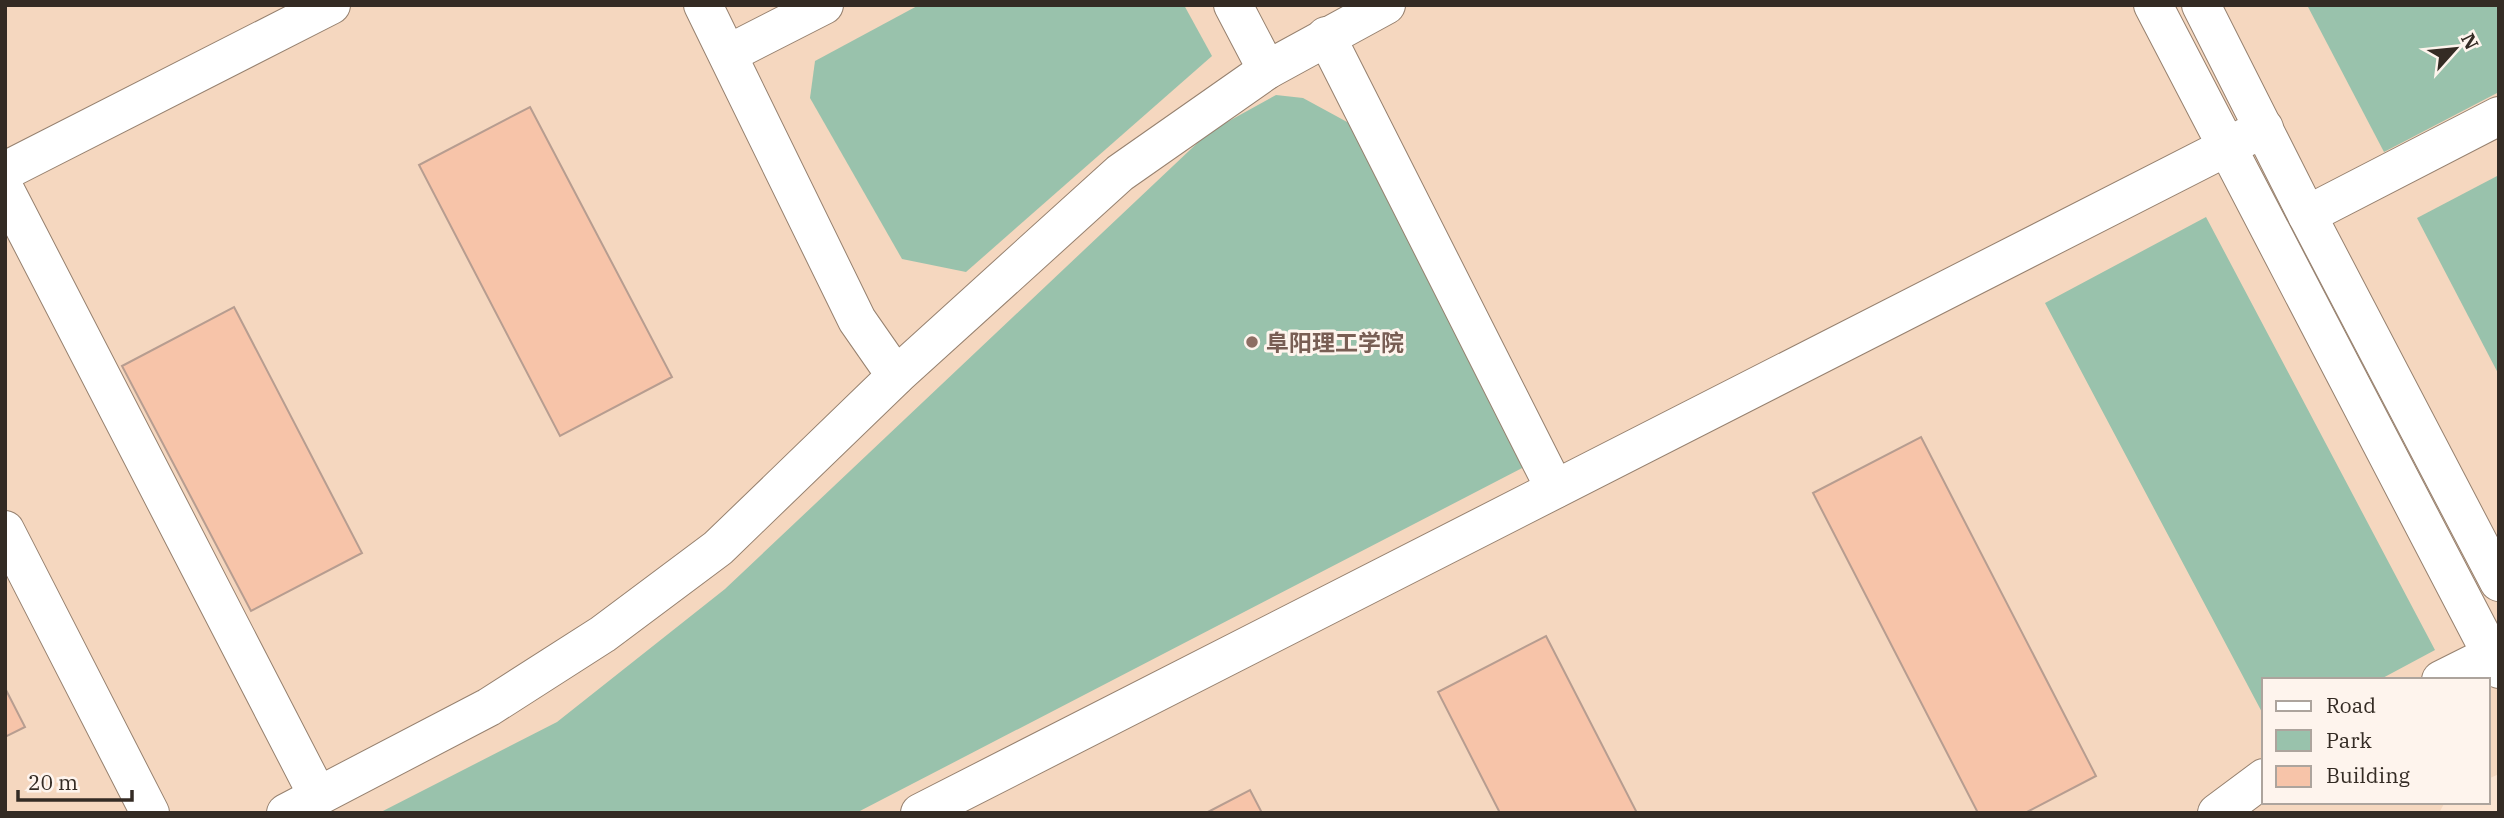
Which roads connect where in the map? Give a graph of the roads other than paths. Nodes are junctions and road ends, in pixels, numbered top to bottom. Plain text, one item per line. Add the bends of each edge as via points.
1 (331, 5) edge
2 (703, 5) edge
3 (824, 5) edge
4 (1233, 5) edge
5 (1386, 5) edge
6 (2153, 5) edge
7 (2201, 5) edge
8 (1326, 36) junction
9 (728, 54) junction
10 (1267, 70) junction
11 (2499, 116) edge
12 (2264, 128) junction
13 (2225, 147) junction
14 (5, 171) edge
15 (5, 190) edge
16 (2307, 215) junction
17 (896, 376) junction
18 (1555, 489) junction
19 (5, 530) edge
20 (2499, 582) edge
21 (2496, 658) edge
22 (2446, 678) edge
23 (2262, 779) edge
24 (302, 804) edge
25 (150, 813) edge
26 (920, 813) edge
27 (2217, 813) edge

1 - 14 street
2 - 9 street
3 - 9 street
4 - 10 street
5 - 8 street
6 - 13 street
7 - 12 street
8 - 10 street
8 - 18 street
9 - 17 street via 857,320
10 - 17 street via 1120,173
11 - 16 street
12 - 13 street
12 - 16 street
13 - 18 street
13 - 21 street
15 - 24 street
16 - 20 street
17 - 24 street via 718,548 603,634 489,707
18 - 26 street
19 - 25 street
21 - 22 street
23 - 27 street

